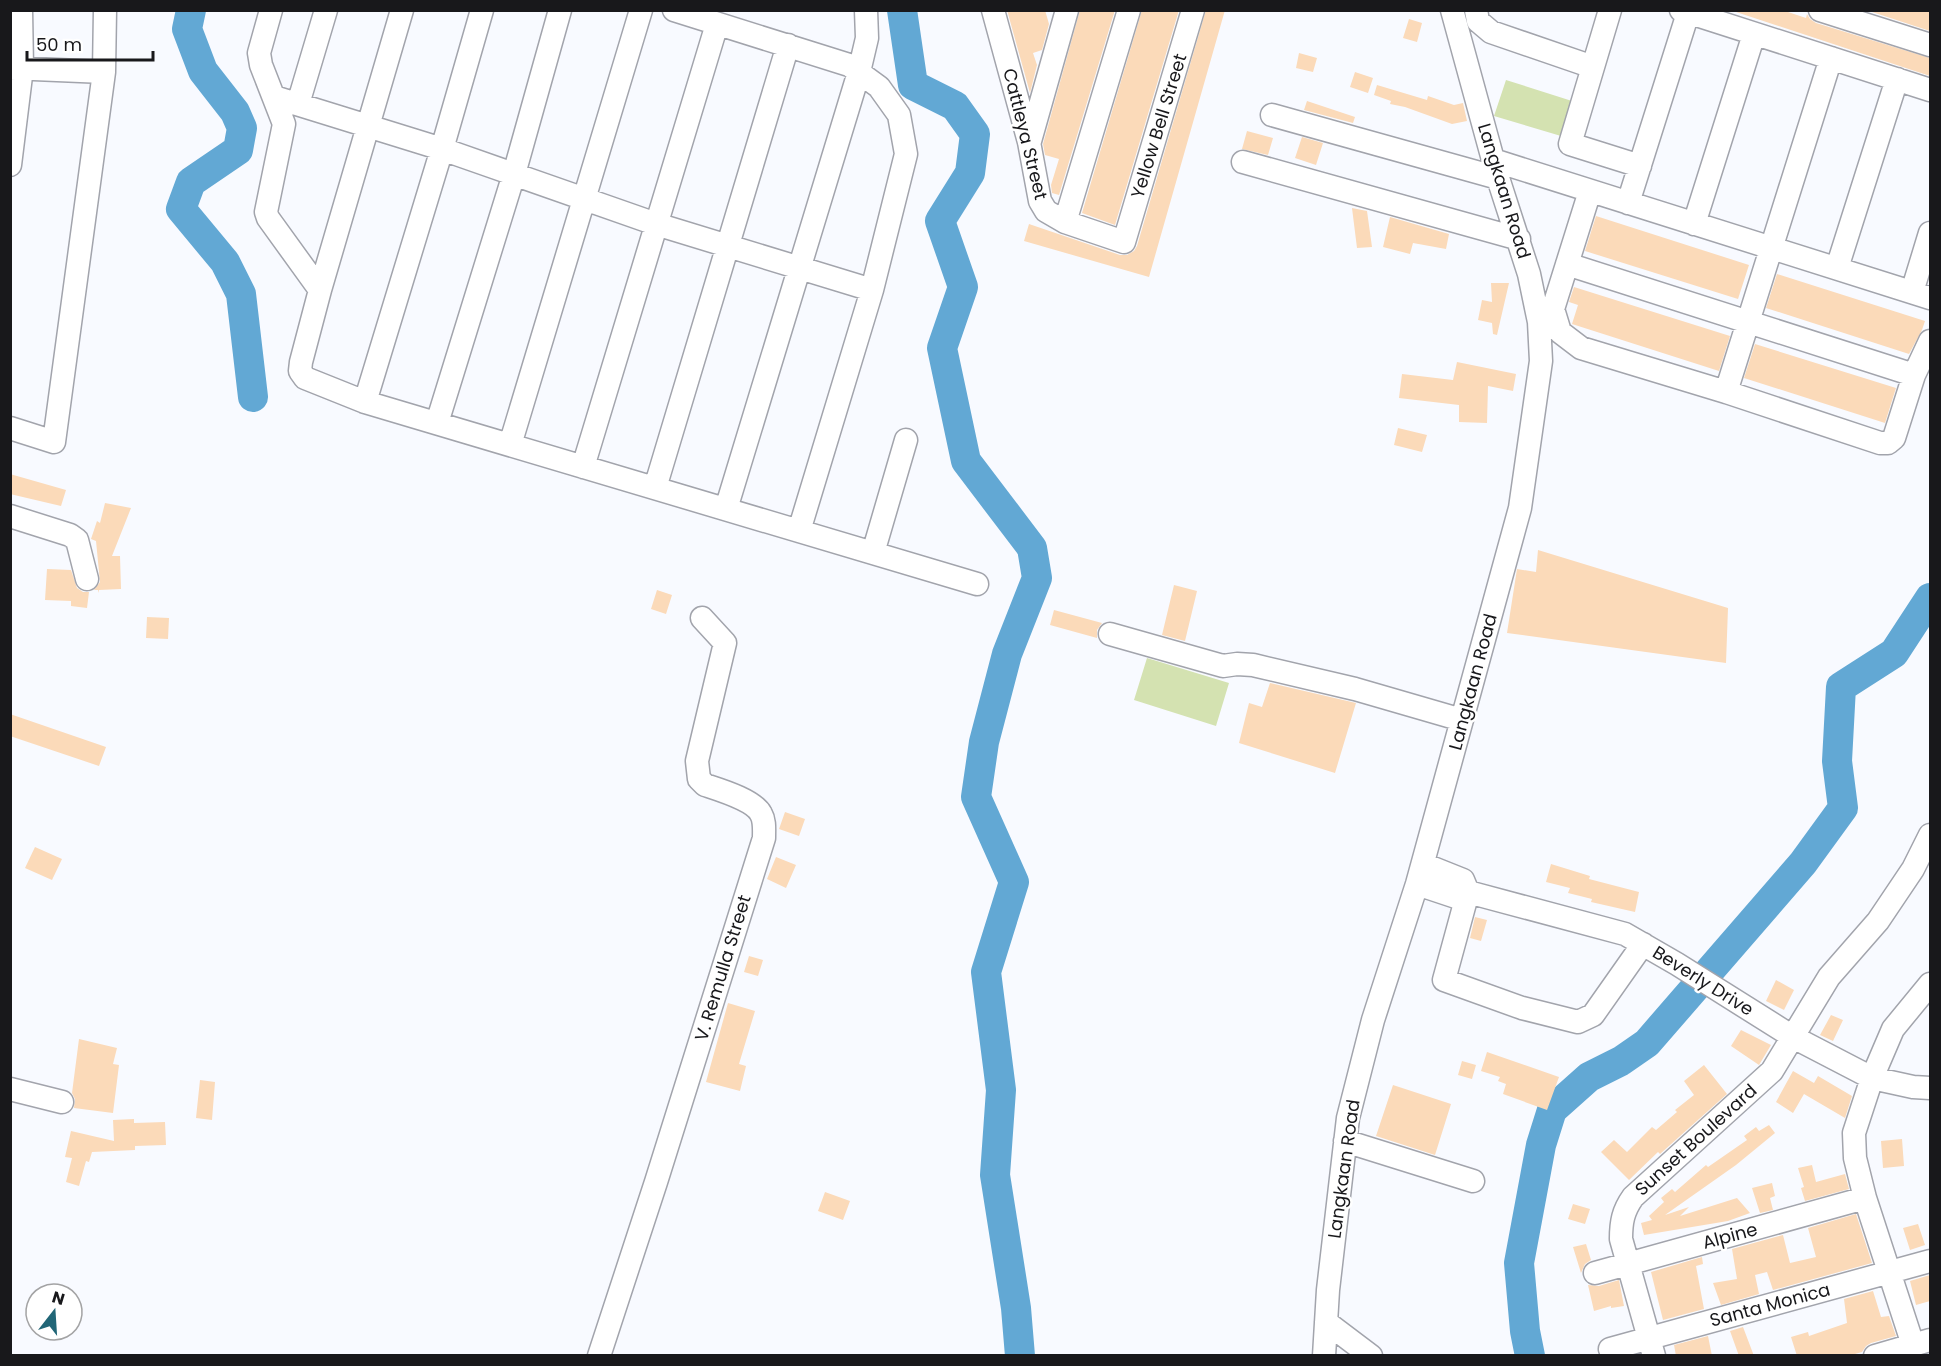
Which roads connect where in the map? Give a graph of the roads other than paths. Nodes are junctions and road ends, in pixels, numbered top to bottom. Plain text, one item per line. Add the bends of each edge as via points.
1 (21, 10) edge
2 (105, 10) edge
3 (326, 10) edge
4 (402, 10) edge
5 (482, 10) edge
6 (560, 10) edge
7 (641, 10) edge
8 (674, 10) edge
9 (866, 10) edge
10 (993, 10) edge
11 (1055, 10) edge
12 (1068, 10) edge
13 (1129, 10) edge
14 (1193, 10) edge
15 (1452, 10) edge
16 (1476, 10) edge
17 (1610, 10) edge
18 (1820, 10) edge
19 (1684, 12) edge
20 (265, 14) edge
21 (717, 24) junction
22 (1061, 32) junction
23 (1754, 34) junction
24 (788, 45) junction
25 (1930, 45) edge
26 (1831, 58) junction
27 (1593, 67) junction
28 (16, 68) edge
29 (104, 72) junction
30 (860, 72) junction
31 (1897, 79) junction
32 (1930, 90) edge
33 (274, 97) junction
34 (298, 104) junction
35 (1272, 115) dead end
36 (368, 125) junction
37 (1029, 142) junction
38 (442, 149) junction
39 (1243, 162) dead end
40 (10, 165) edge
41 (1640, 166) junction
42 (1495, 169) junction
43 (514, 174) junction
44 (1590, 191) junction
45 (585, 198) junction
46 (1628, 203) junction
47 (1065, 222) junction
48 (657, 224) junction
49 (1694, 224) junction
50 (1930, 232) edge
51 (1519, 239) junction
52 (1124, 242) joint
53 (728, 246) junction
54 (1772, 248) junction
55 (1567, 264) junction
56 (799, 268) junction
57 (1837, 268) junction
58 (320, 290) junction
59 (872, 290) junction
60 (1921, 295) edge
61 (1749, 322) junction
62 (1930, 341) edge
63 (1914, 375) junction
64 (1726, 393) junction
65 (365, 402) junction
66 (436, 423) junction
67 (10, 428) edge
68 (906, 440) dead end
69 (510, 445) junction
70 (583, 467) junction
71 (654, 488) junction
72 (726, 509) junction
73 (10, 516) edge
74 (799, 531) junction
75 (873, 553) junction
76 (87, 579) dead end
77 (976, 584) dead end
78 (702, 618) dead end
79 (1110, 634) dead end
80 (1462, 720) junction
81 (1930, 835) edge
82 (1420, 874) junction
83 (1468, 891) junction
84 (1643, 944) junction
85 (1930, 984) edge
86 (1793, 1037) junction
87 (1872, 1078) junction
88 (1930, 1088) edge
89 (10, 1089) edge
90 (62, 1102) dead end
91 (1345, 1141) junction
92 (1473, 1180) dead end
93 (1865, 1198) junction
94 (1930, 1261) edge
95 (1628, 1264) junction
96 (1889, 1272) junction
97 (1595, 1273) dead end
98 (1326, 1322) junction
99 (1922, 1342) edge
100 (1651, 1347) edge
101 (1610, 1349) dead end
102 (599, 1356) edge
103 (1324, 1356) edge
104 (1371, 1356) edge
105 (1875, 1356) edge

1 - 28 street
2 - 29 street
3 - 34 street
4 - 36 street
5 - 38 street
6 - 43 street
7 - 45 street
8 - 21 street
9 - 30 street via 867,38
10 - 37 street, Cattleya Street
11 - 22 street
12 - 22 street
13 - 47 street
14 - 52 street, Yellow Bell Street
15 - 42 street, Langkaan Road
16 - 27 street via 1478,21 1491,32
17 - 27 street
18 - 25 street
19 - 23 street
19 - 41 street
20 - 33 street via 259,53
21 - 24 street
21 - 48 street
22 - 37 street
23 - 26 street
23 - 49 street
24 - 30 street
24 - 53 street
26 - 31 street
26 - 54 street
27 - 41 street via 1570,144
28 - 29 street
28 - 40 street
29 - 67 street via 54,442
30 - 56 street
30 - 59 street via 879,87 899,115 906,154
31 - 32 street
31 - 57 street
33 - 34 street
33 - 58 street via 284,124 266,212
34 - 36 street
35 - 42 street
36 - 38 street
36 - 58 street
37 - 47 street, Cattleya Street via 1040,201 1046,211
38 - 43 street
38 - 65 street
39 - 51 street
41 - 46 street
42 - 44 street
42 - 51 street, Langkaan Road
43 - 45 street
43 - 66 street
44 - 46 street
44 - 55 street
45 - 48 street
45 - 69 street
46 - 49 street
47 - 52 street, Cattleya Street
48 - 53 street
48 - 70 street
49 - 54 street
50 - 60 street
51 - 80 street, Langkaan Road via 1539,322 1541,361 1520,508
53 - 56 street
53 - 71 street
54 - 57 street
54 - 61 street
55 - 61 street
55 - 64 street via 1553,309 1560,332 1581,348
56 - 59 street
56 - 72 street
57 - 60 street
58 - 65 street via 300,371 305,378
59 - 74 street
61 - 63 street
61 - 64 street
62 - 63 street
63 - 64 street via 1894,438 1888,443
65 - 66 street
66 - 69 street
68 - 75 street
69 - 70 street
70 - 71 street
71 - 72 street
72 - 74 street
73 - 76 street via 77,540
74 - 75 street
75 - 77 street
78 - 102 street, V. Remulla Street via 725,643 697,761 699,779 753,804 761,813 764,838
79 - 80 street via 1224,666 1253,665 1355,689
80 - 82 street, Langkaan Road
81 - 86 street, Sunset Boulevard via 1913,869 1878,921 1828,977
82 - 83 street, Beverly Drive via 1459,898
82 - 91 street, Langkaan Road via 1373,1020
83 - 84 street, Beverly Drive via 1625,934
83 - 84 street via 1444,980 1522,1008 1578,1022 1593,1015
84 - 86 street, Beverly Drive
85 - 87 street via 1893,1029
86 - 87 street, Beverly Drive
86 - 95 street, Sunset Boulevard via 1772,1071 1633,1197 1624,1210 1621,1226
87 - 88 street, Beverly Drive
87 - 93 street via 1854,1133 1855,1158
89 - 90 street
91 - 92 street
91 - 98 street, Langkaan Road
93 - 95 street, Alpine
93 - 96 street
94 - 96 street, Santa Monica
95 - 97 street, Alpine
95 - 100 street, Sunset Boulevard
96 - 99 street
96 - 100 street, Santa Monica
98 - 103 street, Langkaan Road
98 - 104 street
99 - 105 street
100 - 101 street, Santa Monica

